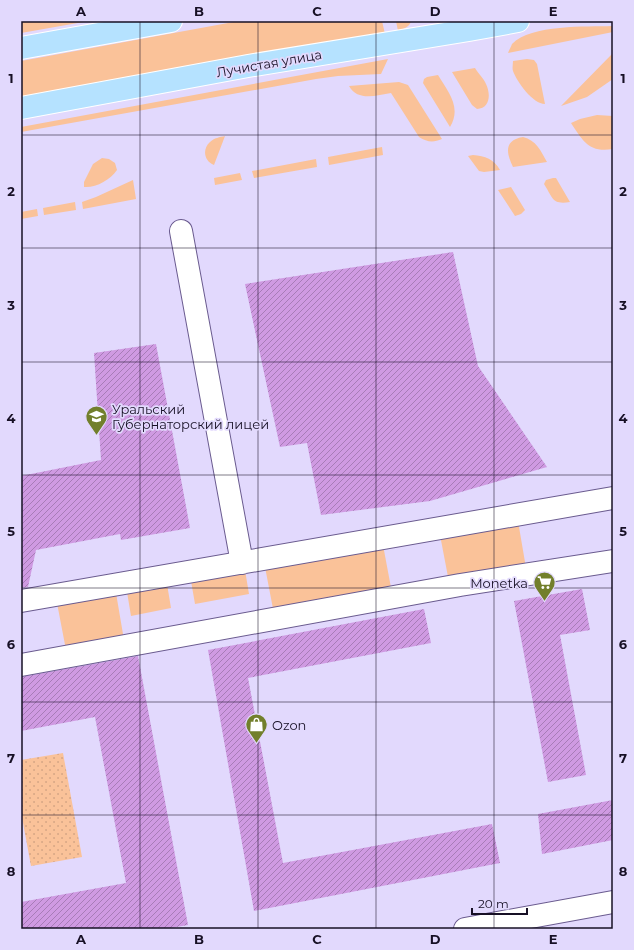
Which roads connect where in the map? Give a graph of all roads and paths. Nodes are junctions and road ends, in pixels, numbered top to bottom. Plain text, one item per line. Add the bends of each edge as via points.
1 (171, 21) edge
2 (518, 21) edge
3 (464, 26) edge
4 (426, 29) edge
5 (21, 48) edge
6 (21, 108) edge
7 (181, 231) dead end
8 (613, 498) edge
9 (613, 561) edge
10 (242, 563) junction
11 (21, 601) edge
12 (21, 665) edge
13 (613, 902) edge
14 (465, 929) edge

1 - 5 main road
2 - 3 main road, Лучистая улица
3 - 4 main road, Лучистая улица
4 - 6 main road, Лучистая улица via 248,66
7 - 10 street
8 - 10 street
9 - 12 street via 460,585
10 - 11 street
13 - 14 street

